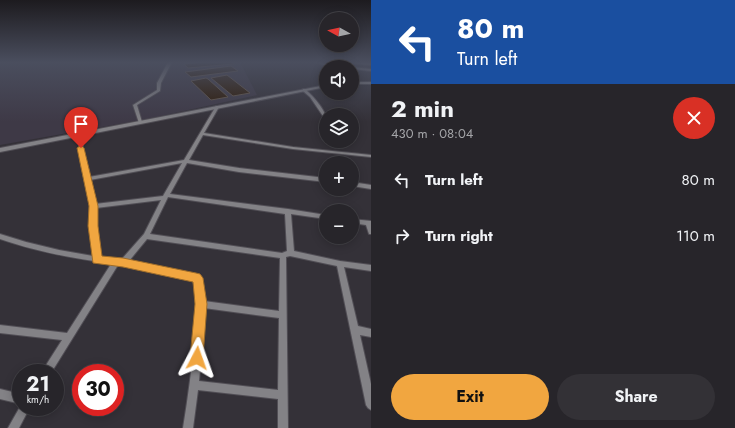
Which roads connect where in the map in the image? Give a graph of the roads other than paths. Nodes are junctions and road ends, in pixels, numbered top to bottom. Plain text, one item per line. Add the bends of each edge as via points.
1 (160, 82) edge
2 (359, 83) edge
3 (371, 83) edge
4 (319, 87) edge
5 (304, 90) junction
6 (217, 107) junction
7 (319, 108) edge
8 (140, 122) junction
9 (80, 134) junction
10 (202, 134) junction
11 (0, 150) edge
12 (371, 156) edge
13 (186, 161) junction
14 (87, 179) junction
15 (319, 179) edge
16 (359, 185) edge
17 (371, 187) edge
18 (165, 196) junction
19 (93, 206) junction
20 (288, 212) junction
21 (319, 216) edge
22 (359, 221) edge
23 (370, 223) edge
24 (371, 232) edge
25 (0, 236) edge
26 (146, 236) junction
27 (287, 255) junction
28 (96, 260) junction
29 (119, 262) junction
30 (340, 264) junction
31 (371, 268) edge
32 (201, 304) junction
33 (283, 315) junction
34 (0, 329) edge
35 (355, 330) junction
36 (371, 333) edge
37 (69, 337) junction
38 (52, 364) edge
39 (195, 385) junction
40 (0, 394) edge
41 (283, 395) junction
42 (12, 397) edge
43 (371, 402) edge
44 (20, 416) edge
45 (13, 428) edge
46 (188, 428) edge
47 (283, 428) edge

1 - 8 street via 159,90 134,105
2 - 3 street
4 - 5 street
5 - 6 street
5 - 7 street
6 - 8 street
6 - 10 street
8 - 9 street
9 - 11 street
9 - 14 street
10 - 12 street via 275,146
10 - 13 street
13 - 14 street
13 - 15 street
13 - 18 street
14 - 19 street
16 - 17 street
18 - 19 street
18 - 20 street
18 - 26 street
19 - 28 street
20 - 21 street
20 - 27 street
22 - 23 street
23 - 24 street
25 - 28 street via 26,245
26 - 27 street
26 - 29 street
27 - 30 street
27 - 33 street
28 - 29 street
29 - 32 street via 196,278 199,281
29 - 37 street
30 - 31 street
30 - 35 street
32 - 33 street
32 - 39 street
33 - 41 street
34 - 37 street
35 - 36 street
35 - 43 street
37 - 38 street
39 - 41 street
39 - 46 street
40 - 42 street
41 - 47 street
44 - 45 street

